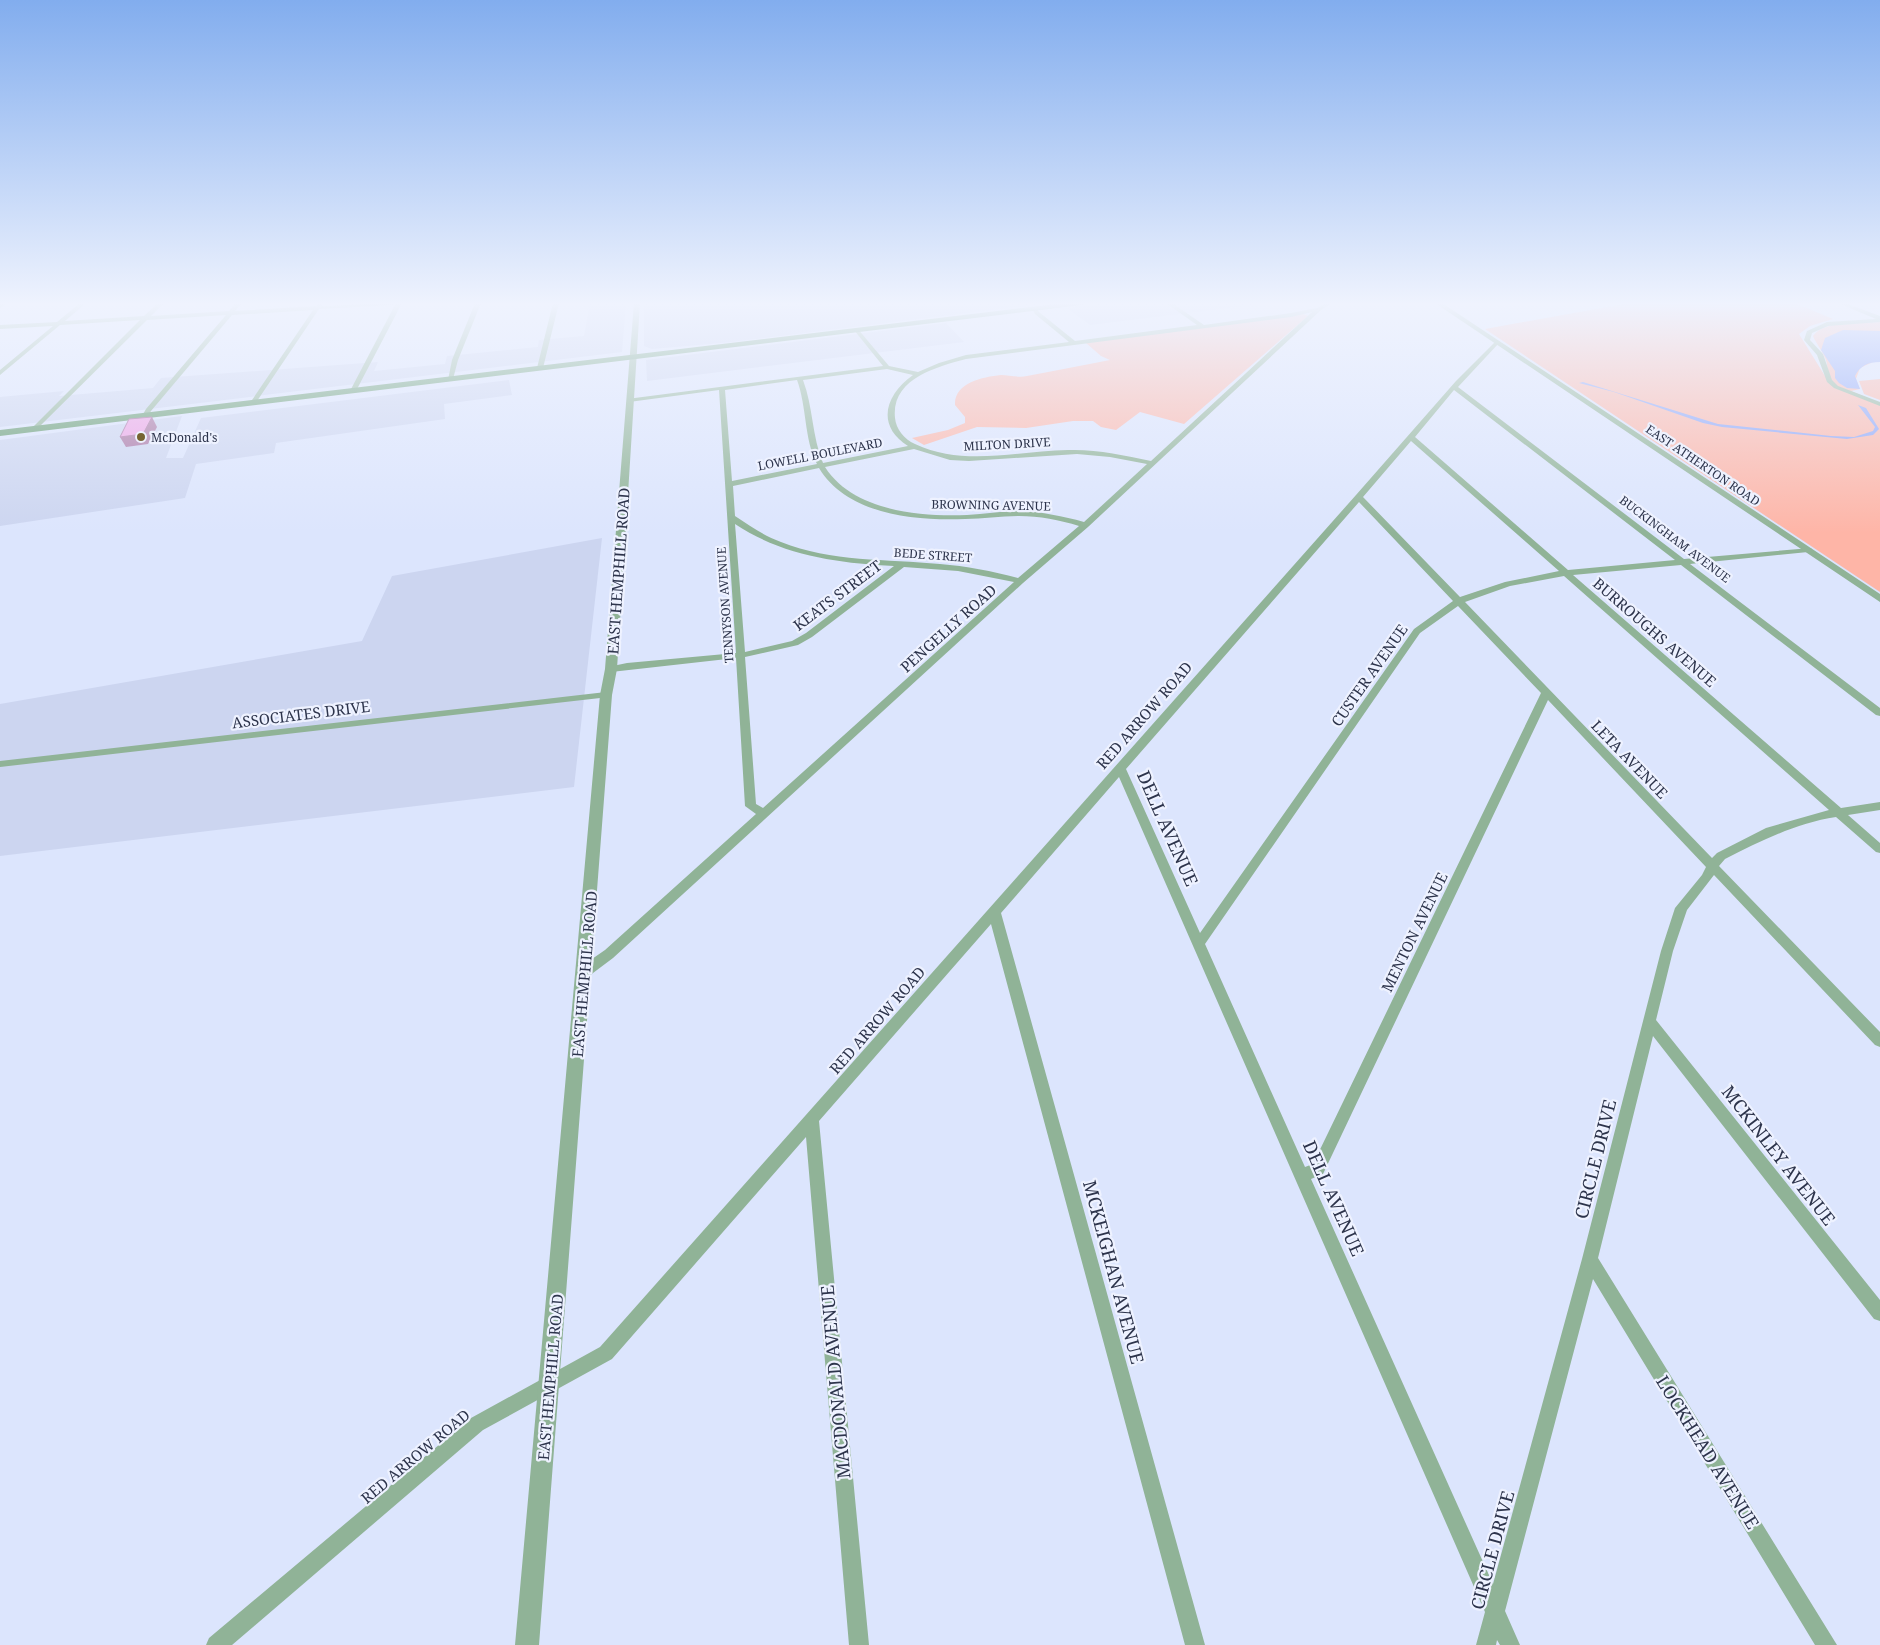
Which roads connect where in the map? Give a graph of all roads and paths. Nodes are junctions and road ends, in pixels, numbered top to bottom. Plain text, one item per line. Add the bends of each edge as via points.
1 (83, 380) edge
2 (174, 380) edge
3 (269, 380) edge
4 (358, 380) edge
5 (444, 380) edge
6 (630, 380) edge
7 (785, 380) edge
8 (799, 380) edge
9 (911, 380) edge
10 (1242, 380) edge
11 (1461, 380) edge
12 (1553, 380) edge
13 (1829, 380) edge
14 (1454, 387) junction
15 (722, 388) junction
16 (353, 391) junction
17 (629, 400) junction
18 (253, 403) junction
19 (1880, 404) edge
20 (145, 416) junction
21 (34, 429) junction
22 (0, 433) edge
23 (1410, 436) junction
24 (914, 447) junction
25 (1152, 463) junction
26 (820, 464) junction
27 (730, 484) junction
28 (1359, 498) junction
29 (732, 518) junction
30 (1085, 525) junction
31 (1808, 550) junction
32 (1683, 561) junction
33 (901, 565) junction
34 (1565, 573) junction
35 (1020, 581) junction
36 (1880, 599) edge
37 (1459, 601) junction
38 (741, 654) junction
39 (611, 669) junction
40 (1546, 693) junction
41 (606, 695) junction
42 (1880, 713) edge
43 (0, 764) edge
44 (1120, 767) junction
45 (1880, 806) edge
46 (1838, 812) junction
47 (764, 813) junction
48 (1880, 849) edge
49 (1712, 866) junction
50 (994, 910) junction
51 (1198, 944) junction
52 (584, 972) junction
53 (1649, 1021) junction
54 (1880, 1041) edge
55 (812, 1119) junction
56 (1302, 1176) junction
57 (1590, 1258) junction
58 (1880, 1314) edge
59 (550, 1382) junction
60 (1495, 1612) junction
61 (216, 1645) edge
62 (527, 1645) edge
63 (860, 1645) edge
64 (1195, 1645) edge
65 (1486, 1645) edge
66 (1510, 1645) edge
67 (1827, 1645) edge

1 - 21 street
2 - 20 street
3 - 18 street
4 - 16 street
5 - 16 main road
6 - 17 street, EAST HEMPHILL ROAD
7 - 15 street
8 - 26 street, BROWNING AVENUE
9 - 24 street, MILTON DRIVE via 891,403 895,429
10 - 25 street, PENGELLY ROAD
11 - 14 street, RED ARROW ROAD
12 - 31 street, EAST ATHERTON ROAD
13 - 19 street via 1836,387
14 - 23 street, RED ARROW ROAD
14 - 32 street, BUCKINGHAM AVENUE
15 - 17 street
15 - 27 street, TENNYSON AVENUE
16 - 18 main road
17 - 39 street, EAST HEMPHILL ROAD
18 - 20 main road
20 - 21 main road
21 - 22 main road
23 - 28 street, RED ARROW ROAD
23 - 34 street, BURROUGHS AVENUE
24 - 25 street, MILTON DRIVE via 958,458 1092,452
24 - 26 street, LOWELL BOULEVARD
25 - 30 street, PENGELLY ROAD
26 - 27 street, LOWELL BOULEVARD
26 - 30 street, BROWNING AVENUE via 836,486 851,496 887,509 962,517 1039,515
27 - 29 street, TENNYSON AVENUE
28 - 37 street, LETA AVENUE
28 - 44 street, RED ARROW ROAD
29 - 33 street, BEDE STREET via 747,529 804,552 841,560
29 - 38 street, TENNYSON AVENUE
30 - 35 street, PENGELLY ROAD
31 - 32 street, CUSTER AVENUE
31 - 36 street, EAST ATHERTON ROAD
32 - 34 street, CUSTER AVENUE
32 - 42 street, BUCKINGHAM AVENUE
33 - 35 street, BEDE STREET via 961,568
33 - 38 street, KEATS STREET via 795,643
34 - 37 street, CUSTER AVENUE via 1508,584
34 - 46 street, BURROUGHS AVENUE
35 - 47 street, PENGELLY ROAD
37 - 40 street, LETA AVENUE
37 - 51 street, CUSTER AVENUE via 1417,631
38 - 39 street, KEATS STREET
38 - 47 street, TENNYSON AVENUE via 751,806
39 - 41 street, EAST HEMPHILL ROAD
40 - 49 street, LETA AVENUE
40 - 56 street, MENTON AVENUE via 1318,1169
41 - 43 street, ASSOCIATES DRIVE
41 - 52 street, EAST HEMPHILL ROAD
44 - 50 street, RED ARROW ROAD
44 - 51 street, DELL AVENUE
45 - 46 street, CIRCLE DRIVE
46 - 48 street, BURROUGHS AVENUE
46 - 49 street, CIRCLE DRIVE via 1770,831 1721,856
47 - 52 street, PENGELLY ROAD via 609,954
49 - 53 street, CIRCLE DRIVE via 1707,877 1681,908
49 - 54 street, LETA AVENUE
50 - 55 street, RED ARROW ROAD
50 - 64 street, MCKEIGHAN AVENUE
51 - 56 street, DELL AVENUE
52 - 59 street, EAST HEMPHILL ROAD
53 - 57 street, CIRCLE DRIVE
53 - 58 street, MCKINLEY AVENUE
55 - 59 street, RED ARROW ROAD via 606,1354
55 - 63 street, MACDONALD AVENUE
56 - 60 street, DELL AVENUE
57 - 60 street, CIRCLE DRIVE
57 - 67 street, LOCKHEAD AVENUE
59 - 61 street, RED ARROW ROAD via 477,1424
59 - 62 street, EAST HEMPHILL ROAD
60 - 65 street, CIRCLE DRIVE
60 - 66 street, DELL AVENUE

